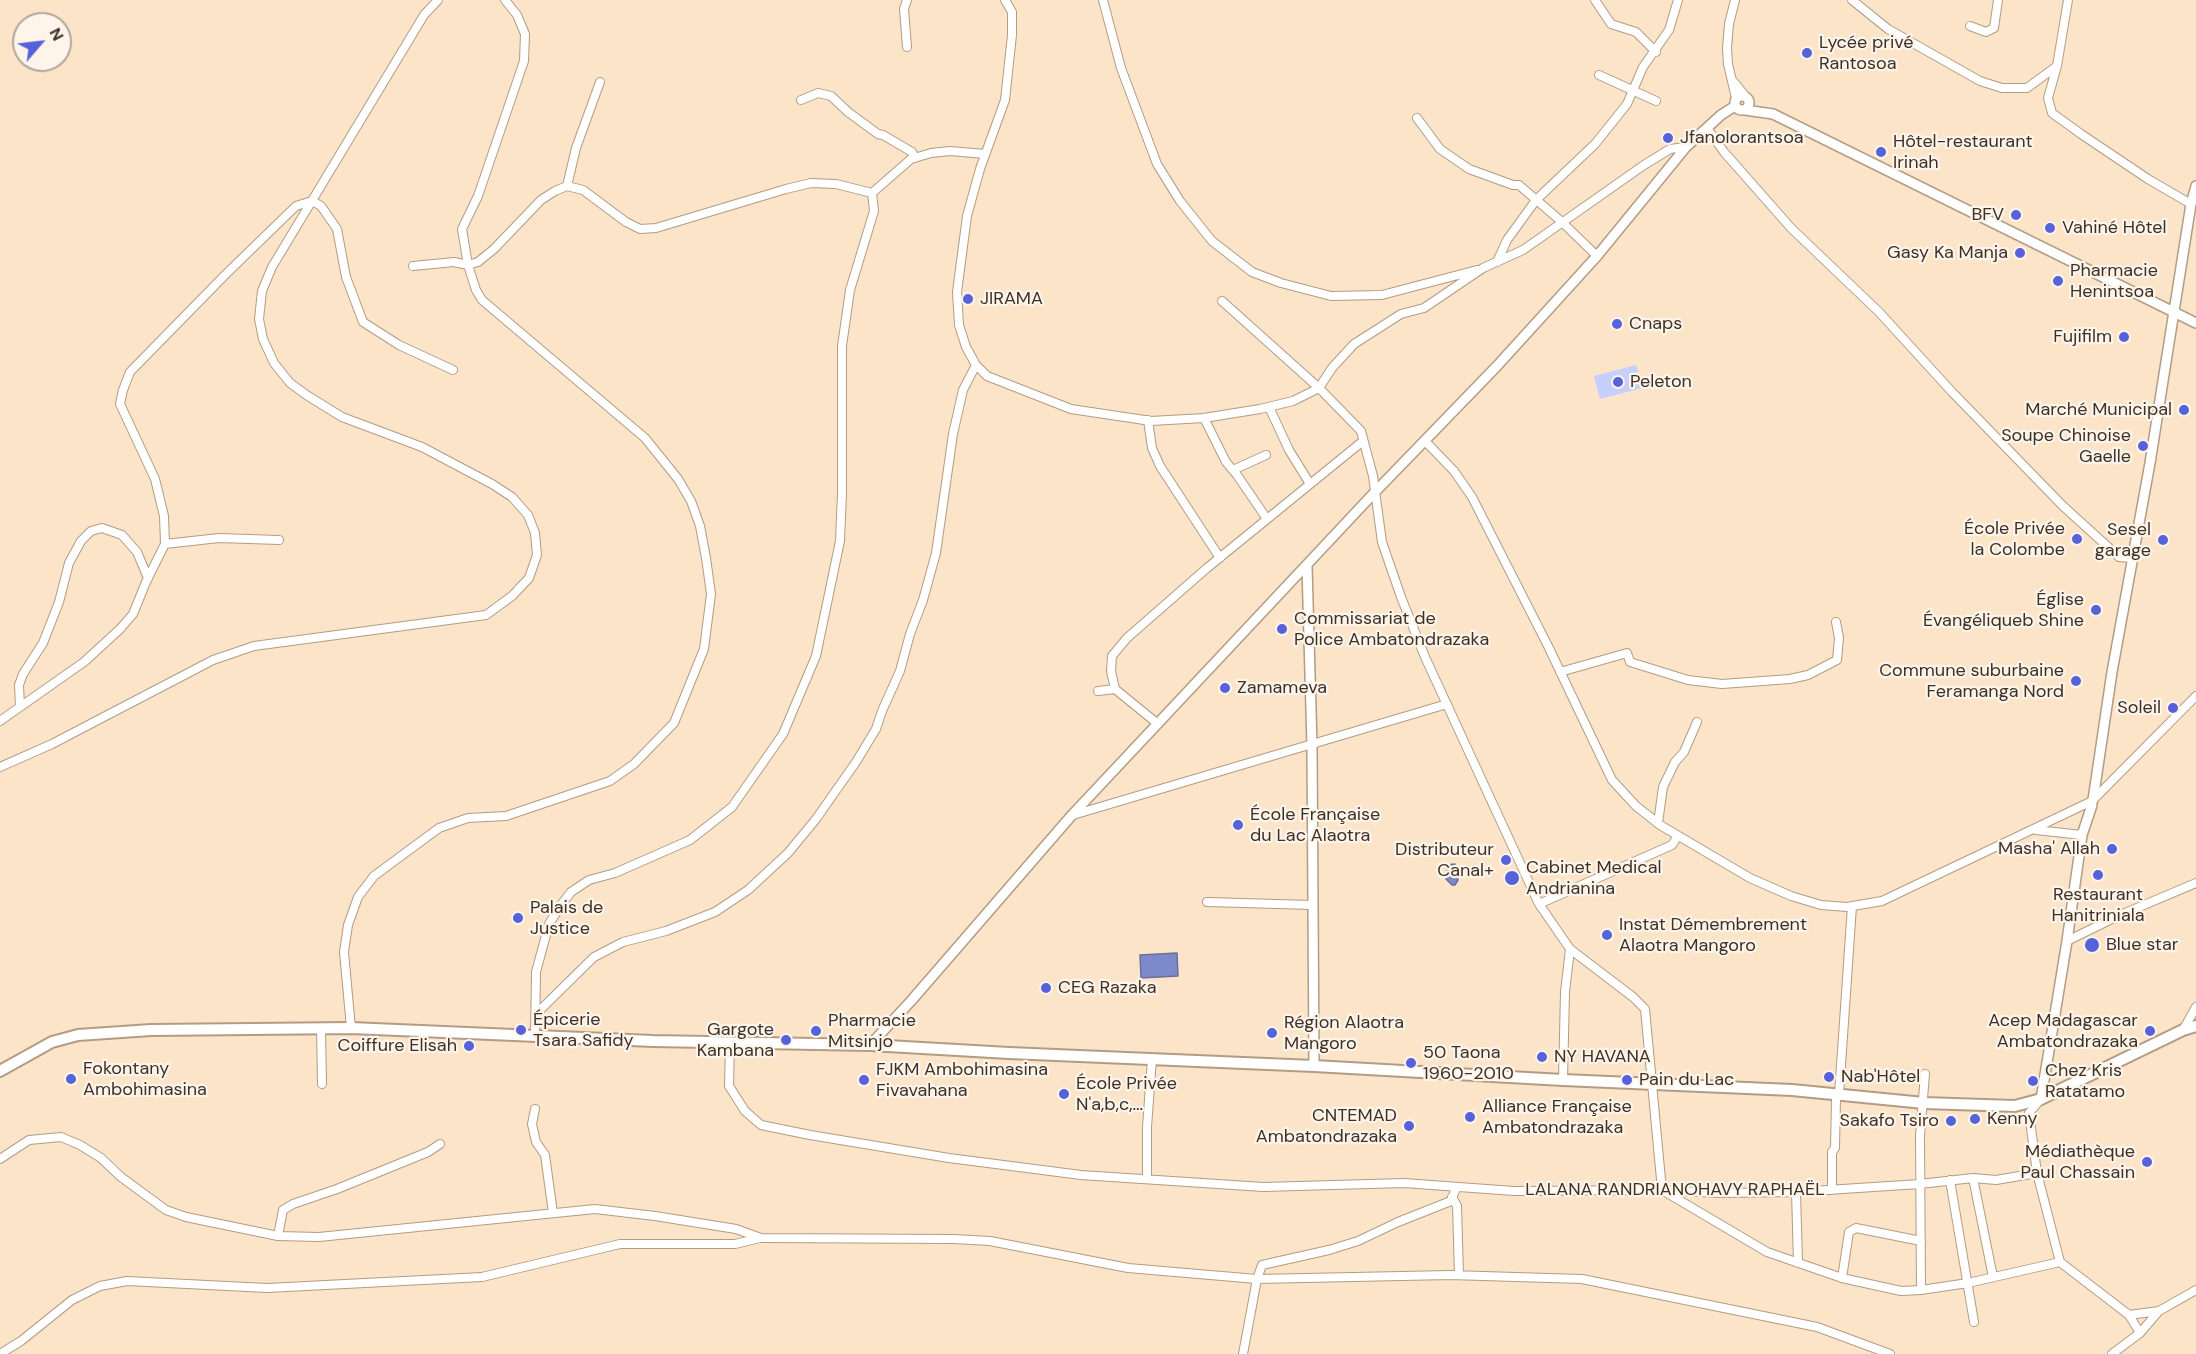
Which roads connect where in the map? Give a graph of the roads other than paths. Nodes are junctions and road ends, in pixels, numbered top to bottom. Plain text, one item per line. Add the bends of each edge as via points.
1 (438, 0) edge
2 (505, 0) edge
3 (907, 0) edge
4 (1005, 0) edge
5 (1103, 0) edge
6 (1595, 0) edge
7 (1678, 0) edge
8 (1735, 0) edge
9 (1852, 0) edge
10 (1998, 0) edge
11 (2068, 0) edge
12 (1970, 26) dead end
13 (907, 47) dead end
14 (1656, 51) junction
15 (2057, 66) junction
16 (1599, 75) dead end
17 (600, 82) dead end
18 (1633, 90) junction
19 (801, 100) dead end
20 (1656, 102) dead end
21 (1742, 104) junction
22 (1417, 118) dead end
23 (1707, 128) junction
24 (1686, 147) junction
25 (986, 154) junction
26 (915, 158) junction
27 (567, 186) junction
28 (2196, 186) edge
29 (872, 193) junction
30 (1536, 200) junction
31 (312, 201) junction
32 (2191, 204) junction
33 (1562, 222) junction
34 (1597, 256) junction
35 (1497, 262) junction
36 (468, 265) junction
37 (413, 266) dead end
38 (1483, 268) junction
39 (1222, 301) dead end
40 (2174, 312) junction
41 (2196, 323) edge
42 (976, 365) junction
43 (453, 370) dead end
44 (1319, 388) junction
45 (1269, 406) junction
46 (1204, 418) junction
47 (1148, 420) junction
48 (1363, 441) junction
49 (1425, 441) junction
50 (1266, 455) dead end
51 (1233, 470) junction
52 (1310, 484) junction
53 (1374, 493) junction
54 (1267, 519) junction
55 (279, 540) dead end
56 (165, 544) junction
57 (1220, 558) junction
58 (2133, 558) junction
59 (1307, 566) junction
60 (148, 578) junction
61 (1836, 622) dead end
62 (1560, 672) junction
63 (1115, 689) junction
64 (1098, 691) dead end
65 (2196, 696) edge
66 (1447, 704) junction
67 (20, 707) junction
68 (0, 721) edge
69 (1697, 722) dead end
70 (1158, 724) junction
71 (1312, 746) junction
72 (0, 768) edge
73 (2092, 802) junction
74 (1072, 815) junction
75 (1658, 823) junction
76 (2035, 830) junction
77 (2082, 835) junction
78 (1678, 836) junction
79 (2196, 883) edge
80 (1207, 902) dead end
81 (1539, 904) junction
82 (1312, 905) junction
83 (1852, 906) junction
84 (2067, 941) junction
85 (1570, 949) junction
86 (2196, 1007) edge
87 (537, 1013) junction
88 (2196, 1026) edge
89 (321, 1029) junction
90 (351, 1029) junction
91 (2183, 1030) junction
92 (535, 1035) junction
93 (730, 1042) junction
94 (870, 1045) junction
95 (1152, 1059) junction
96 (1314, 1066) junction
97 (0, 1071) edge
98 (1925, 1074) dead end
99 (1563, 1080) junction
100 (322, 1084) dead end
101 (1652, 1084) junction
102 (1839, 1094) junction
103 (2041, 1099) junction
104 (1924, 1103) junction
105 (535, 1109) dead end
106 (440, 1144) dead end
107 (0, 1159) edge
108 (2037, 1173) junction
109 (1973, 1178) junction
110 (1147, 1179) junction
111 (1950, 1180) junction
112 (1920, 1184) junction
113 (1456, 1188) junction
114 (1662, 1190) junction
115 (1832, 1190) junction
116 (1796, 1192) junction
117 (1452, 1197) junction
118 (553, 1212) junction
119 (278, 1236) junction
120 (761, 1238) junction
121 (1921, 1241) junction
122 (2060, 1262) junction
123 (1798, 1263) junction
124 (1459, 1275) junction
125 (1993, 1277) junction
126 (1842, 1278) junction
127 (1257, 1279) junction
128 (1968, 1283) junction
129 (1921, 1290) junction
130 (2196, 1290) edge
131 (2159, 1311) junction
132 (2129, 1315) junction
133 (1974, 1322) dead end
134 (2140, 1333) junction
135 (0, 1354) edge
136 (1243, 1354) edge
137 (1890, 1354) edge
138 (2112, 1354) edge

1 - 31 street via 424,15
2 - 36 street via 525,34 524,61 478,196 462,229
3 - 13 street
4 - 25 street via 1012,12 1012,35 1005,100
5 - 38 street via 1121,68 1157,164 1212,241 1252,272 1331,296 1382,295
6 - 14 street via 1611,24 1636,32
7 - 14 street via 1669,30
8 - 21 street via 1727,48 1731,77
9 - 15 street via 1888,29 1980,81 2002,88 2027,88
10 - 12 street via 1994,28 1986,32
11 - 15 street
14 - 18 street via 1643,67
15 - 32 street via 2048,98 2052,113
16 - 18 street
17 - 27 street
18 - 20 street
18 - 30 street via 1627,104 1595,144
19 - 26 street via 818,93 831,96 878,135 912,152
21 - 23 street
21 - 40 street via 1773,114
22 - 30 street via 1440,149 1469,169 1519,185
23 - 24 street
23 - 58 street via 1791,228 1880,312 2063,506 2119,557
24 - 33 street via 1670,150 1644,165
24 - 34 street
25 - 26 street via 950,151
25 - 42 street via 967,216 957,292 959,325
26 - 29 street
27 - 29 street via 583,190 640,229 663,226 811,183 836,184
27 - 36 street via 541,200 494,249
28 - 32 street
29 - 87 street via 874,211 850,290 842,346 840,541 816,657 783,734 732,807 690,840 615,873 589,880 571,892 549,924 536,972
30 - 33 street
30 - 35 street via 1507,240
31 - 43 street via 321,206 337,229 346,277 363,322 399,345
31 - 56 street via 296,206 130,372 120,404 155,479 164,516
31 - 72 street via 262,291 263,339 274,363 290,383 342,417 422,447 512,497 528,515 535,533 537,555 529,578 486,615 254,646 213,660
32 - 40 street
33 - 34 street
33 - 35 street via 1523,250
34 - 49 street
35 - 38 street
36 - 37 street via 454,262
36 - 90 street via 482,300 645,438 678,479 700,526 706,558 711,594 704,648 674,723 628,769 610,781 506,816 468,818 439,828 374,876 358,897 345,943
38 - 44 street via 1424,308 1401,314 1354,344
39 - 44 street
40 - 41 street
40 - 58 street
42 - 47 street via 987,376 1071,409
42 - 87 street via 963,390 953,434 936,553 923,600 900,671 876,729 856,762 796,844 748,890 715,912 623,942 594,957
44 - 45 street
44 - 48 street via 1360,430
45 - 46 street
45 - 52 street
46 - 47 street
46 - 51 street
47 - 57 street via 1152,448 1160,466
48 - 52 street
48 - 53 street
49 - 53 street
49 - 62 street via 1472,497
50 - 51 street
51 - 54 street
52 - 54 street
53 - 59 street
53 - 66 street via 1382,543
54 - 57 street
55 - 56 street via 219,538
56 - 60 street
57 - 63 street via 1127,638 1112,656
58 - 73 street
59 - 70 street
59 - 71 street
60 - 67 street via 133,614 120,628 84,662
60 - 67 street via 137,552 122,535 102,528 91,531 81,541 69,563 43,643 23,674
61 - 62 street via 1837,660 1790,680 1722,684 1688,680 1630,662 1627,653
62 - 75 street via 1612,780
63 - 64 street
63 - 70 street
65 - 73 street
66 - 71 street
66 - 81 street
67 - 68 street
69 - 75 street via 1663,787
70 - 74 street
71 - 74 street
71 - 82 street
73 - 76 street
73 - 77 street
74 - 94 street
75 - 78 street
76 - 77 street
76 - 83 street via 1882,901
77 - 84 street
78 - 81 street via 1672,845
78 - 83 street via 1750,878 1791,896 1821,905
79 - 84 street
80 - 82 street
81 - 85 street
82 - 96 street
83 - 102 street
84 - 103 street
85 - 99 street
85 - 101 street via 1645,1009
86 - 91 street
87 - 92 street
88 - 91 main road
89 - 90 main road
89 - 97 main road via 151,1030 75,1035 52,1042
89 - 100 street
90 - 92 main road
91 - 103 main road
92 - 93 main road
93 - 94 main road
93 - 110 street, LALANA RANDRIANOHAVY RAPHAËL via 729,1086 745,1111 761,1125 950,1158 1081,1175
94 - 95 main road
95 - 96 main road
95 - 110 street
96 - 99 main road
98 - 104 street
99 - 101 main road
101 - 102 main road
101 - 114 street
102 - 104 main road
102 - 115 street
103 - 104 main road via 2015,1106
103 - 108 street via 2029,1113
104 - 112 street
105 - 118 street via 532,1124 544,1155
106 - 119 street via 338,1189 293,1204 283,1210
107 - 119 street via 29,1140 61,1137 101,1158 166,1210
108 - 109 street, LALANA RANDRIANOHAVY RAPHAËL via 1996,1180
108 - 122 street
109 - 111 street, LALANA RANDRIANOHAVY RAPHAËL
109 - 125 street
110 - 113 street, LALANA RANDRIANOHAVY RAPHAËL via 1263,1187 1404,1183
111 - 112 street, LALANA RANDRIANOHAVY RAPHAËL
111 - 128 street
112 - 115 street, LALANA RANDRIANOHAVY RAPHAËL
112 - 121 street
113 - 114 street, LALANA RANDRIANOHAVY RAPHAËL
113 - 117 street
114 - 116 street, LALANA RANDRIANOHAVY RAPHAËL via 1720,1194
114 - 123 street via 1767,1252
115 - 116 street, LALANA RANDRIANOHAVY RAPHAËL
116 - 123 street
117 - 124 street via 1457,1206
117 - 127 street via 1451,1201 1358,1241 1262,1265
118 - 119 street via 320,1237
118 - 120 street via 595,1209 655,1216 736,1229
120 - 127 street via 990,1241 1128,1268
120 - 135 street via 735,1244 620,1244 482,1277 267,1288 127,1281 100,1287 72,1300
121 - 126 street via 1856,1228 1849,1232
121 - 129 street
122 - 125 street
122 - 132 street
123 - 126 street
124 - 127 street
124 - 137 street via 1582,1279 1817,1328
125 - 128 street
126 - 129 street via 1901,1291
127 - 136 street
128 - 129 street
128 - 133 street
130 - 131 street
131 - 132 street
131 - 134 street
132 - 134 street
134 - 138 street

